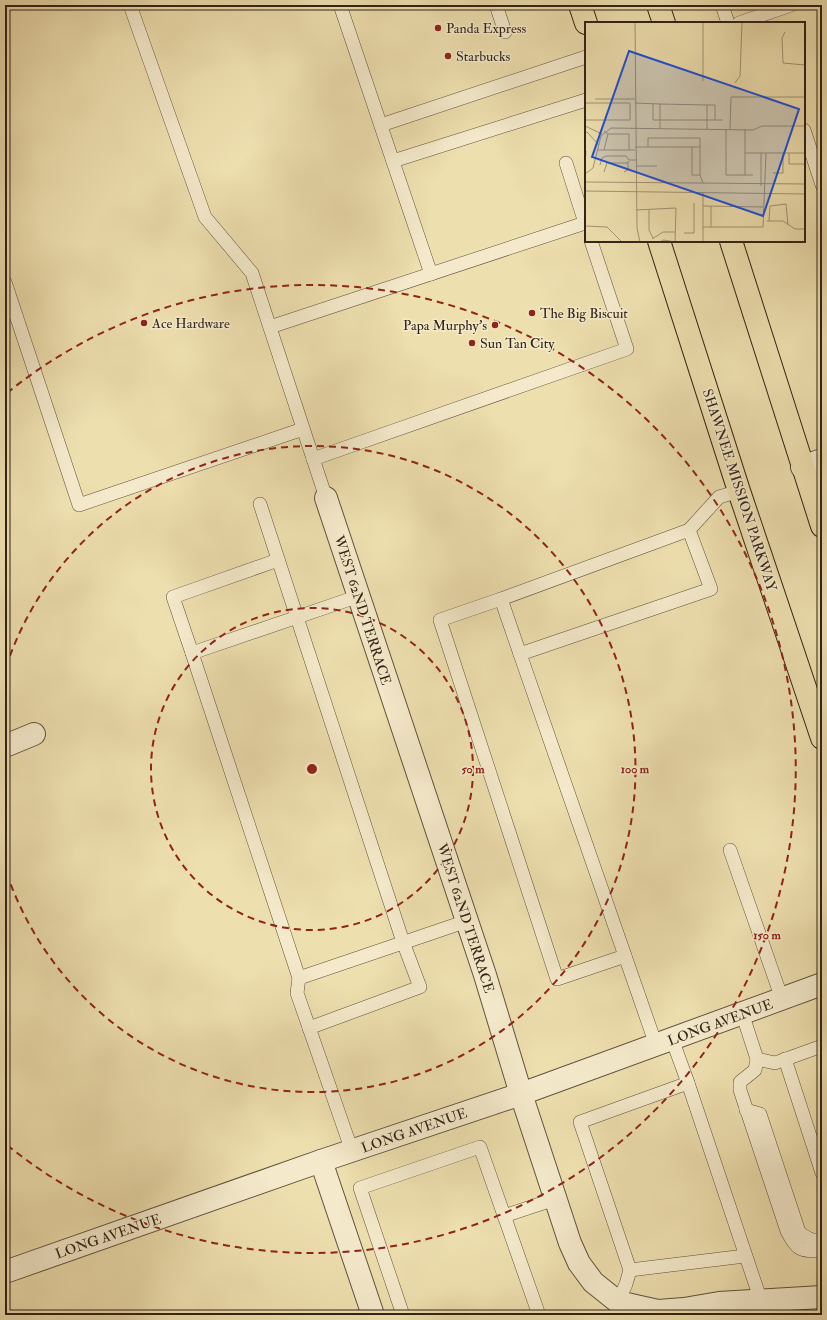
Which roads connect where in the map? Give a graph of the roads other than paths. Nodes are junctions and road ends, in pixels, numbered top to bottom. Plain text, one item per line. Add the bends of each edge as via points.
1 (130, 5) edge
2 (496, 5) edge
3 (580, 5) edge
4 (658, 5) edge
5 (722, 5) edge
6 (791, 5) edge
7 (344, 6) edge
8 (767, 18) edge
9 (586, 22) edge
10 (664, 22) edge
11 (728, 22) edge
12 (745, 22) edge
13 (505, 32) dead end
14 (585, 57) edge
15 (585, 100) edge
16 (381, 125) junction
17 (805, 133) edge
18 (393, 161) junction
19 (566, 163) dead end
20 (822, 185) edge
21 (585, 221) edge
22 (585, 224) edge
23 (591, 242) edge
24 (659, 242) edge
25 (731, 242) edge
26 (431, 274) junction
27 (5, 282) edge
28 (270, 328) junction
29 (303, 430) junction
30 (313, 459) junction
31 (812, 464) edge
32 (740, 491) junction
33 (326, 498) joint
34 (260, 504) dead end
35 (822, 526) edge
36 (689, 530) junction
37 (278, 560) junction
38 (359, 596) junction
39 (501, 599) junction
40 (297, 617) junction
41 (192, 653) junction
42 (520, 654) junction
43 (34, 734) dead end
44 (822, 738) edge
45 (5, 746) edge
46 (730, 850) dead end
47 (467, 921) junction
48 (403, 942) junction
49 (625, 956) junction
50 (299, 978) junction
51 (822, 984) edge
52 (782, 999) junction
53 (742, 1013) junction
54 (310, 1028) junction
55 (664, 1042) junction
56 (822, 1046) edge
57 (757, 1059) junction
58 (785, 1060) junction
59 (688, 1083) junction
60 (521, 1094) junction
61 (746, 1110) junction
62 (352, 1151) junction
63 (321, 1161) junction
64 (822, 1172) edge
65 (555, 1199) junction
66 (504, 1216) junction
67 (822, 1241) edge
68 (822, 1250) edge
69 (746, 1256) junction
70 (630, 1270) junction
71 (5, 1272) edge
72 (822, 1297) edge
73 (761, 1301) junction
74 (618, 1302) junction
75 (785, 1307) edge
76 (727, 1309) edge
77 (640, 1311) edge
78 (373, 1315) edge
79 (403, 1315) edge
80 (539, 1315) edge

1 - 28 lane via 205,217 252,272
2 - 13 lane
3 - 9 highway
4 - 10 highway
5 - 11 lane
6 - 8 lane
7 - 16 lane
8 - 12 lane
14 - 16 lane
15 - 18 lane
16 - 18 lane
17 - 20 lane
18 - 26 lane
19 - 21 lane
22 - 26 lane
23 - 30 lane via 627,349
24 - 32 highway, SHAWNEE MISSION PARKWAY
25 - 31 highway
26 - 28 lane
27 - 29 lane via 79,505
28 - 29 lane
29 - 30 lane
30 - 33 lane
31 - 35 highway
32 - 36 lane via 719,497
32 - 44 highway, SHAWNEE MISSION PARKWAY
33 - 38 street, WEST 62ND TERRACE
34 - 37 lane
36 - 39 lane
36 - 42 lane via 711,589
37 - 40 lane
37 - 41 lane via 173,597
38 - 40 lane
38 - 47 street, WEST 62ND TERRACE
39 - 42 lane
39 - 49 lane via 440,620 557,979
40 - 41 lane
40 - 48 lane
41 - 50 lane
42 - 49 lane
43 - 45 street
46 - 52 lane
47 - 48 lane
47 - 60 street, WEST 62ND TERRACE
48 - 50 lane
48 - 54 lane via 420,987
49 - 55 lane
50 - 54 lane via 298,993
51 - 52 street, LONG AVENUE
52 - 53 street, LONG AVENUE
53 - 55 street, LONG AVENUE
53 - 57 lane
54 - 62 lane
55 - 59 lane
55 - 60 street, LONG AVENUE
56 - 58 lane
57 - 58 lane via 775,1063
57 - 61 lane via 755,1070 740,1082
58 - 64 lane
59 - 69 lane
59 - 70 lane via 580,1122
60 - 62 street, LONG AVENUE
60 - 65 street, WEST 62ND TERRACE
61 - 67 lane via 760,1114 799,1232 805,1237
61 - 68 lane via 787,1231 798,1249
62 - 63 street, LONG AVENUE
63 - 71 street, LONG AVENUE
63 - 78 street
65 - 66 lane
65 - 74 street, WEST 62ND TERRACE via 579,1263 594,1282
66 - 79 lane via 480,1147 360,1188
66 - 80 lane
69 - 70 lane
69 - 73 lane
70 - 74 lane
72 - 75 street, WEST 62ND TERRACE
73 - 75 street, WEST 62ND TERRACE
73 - 76 street, WEST 62ND TERRACE
74 - 77 street, WEST 62ND TERRACE
76 - 77 street, WEST 62ND TERRACE

